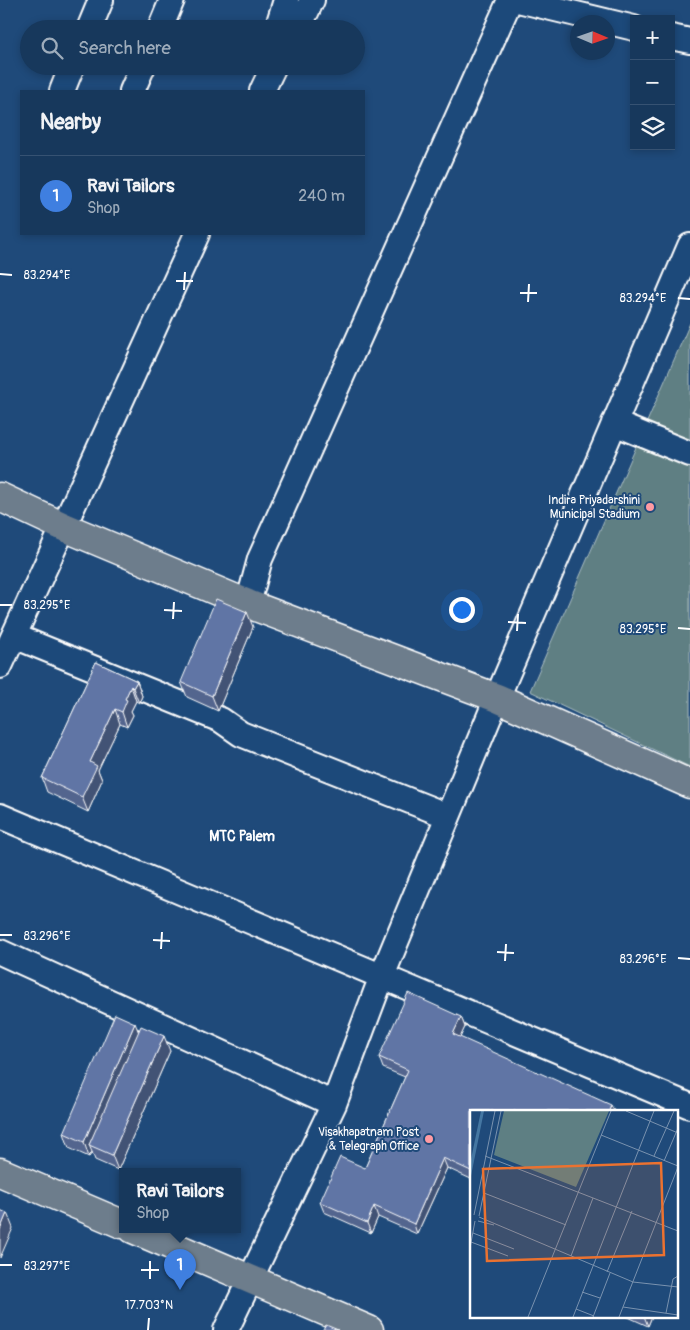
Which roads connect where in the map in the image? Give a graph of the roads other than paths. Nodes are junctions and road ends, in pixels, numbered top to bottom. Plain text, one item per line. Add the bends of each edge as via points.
1 (101, 0) edge
2 (172, 0) edge
3 (286, 0) edge
4 (312, 0) edge
5 (510, 0) edge
6 (518, 0) edge
7 (92, 20) edge
8 (164, 20) edge
9 (280, 20) edge
10 (302, 20) edge
11 (630, 27) edge
12 (675, 38) edge
13 (690, 41) edge
14 (68, 75) edge
15 (139, 75) edge
16 (270, 75) edge
17 (62, 90) edge
18 (132, 90) edge
19 (262, 90) edge
20 (197, 235) edge
21 (690, 246) edge
22 (681, 291) edge
23 (614, 423) junction
24 (690, 454) edge
25 (0, 497) edge
26 (64, 527) junction
27 (248, 604) junction
28 (14, 636) junction
29 (0, 666) edge
30 (497, 698) junction
31 (690, 784) edge
32 (0, 816) edge
33 (448, 816) junction
34 (0, 952) edge
35 (382, 976) junction
36 (334, 1104) junction
37 (690, 1106) edge
38 (0, 1172) edge
39 (119, 1223) edge
40 (142, 1233) edge
41 (251, 1279) junction
42 (226, 1330) edge
43 (369, 1330) edge

1 - 7 street
2 - 8 street
3 - 9 street
4 - 10 street
5 - 27 street via 260,559
6 - 11 street
12 - 13 street
14 - 17 street
15 - 18 street
16 - 19 street
20 - 26 street
21 - 22 street
22 - 23 street
23 - 24 street
23 - 30 street
25 - 26 main road
26 - 27 main road
26 - 28 street
27 - 30 main road
28 - 29 street
28 - 33 street via 221,720 241,734
30 - 31 main road
30 - 33 street
32 - 35 street
33 - 35 street
34 - 36 street
35 - 36 street
35 - 37 street
36 - 41 street
38 - 39 main road
40 - 41 main road
41 - 42 street
41 - 43 main road

